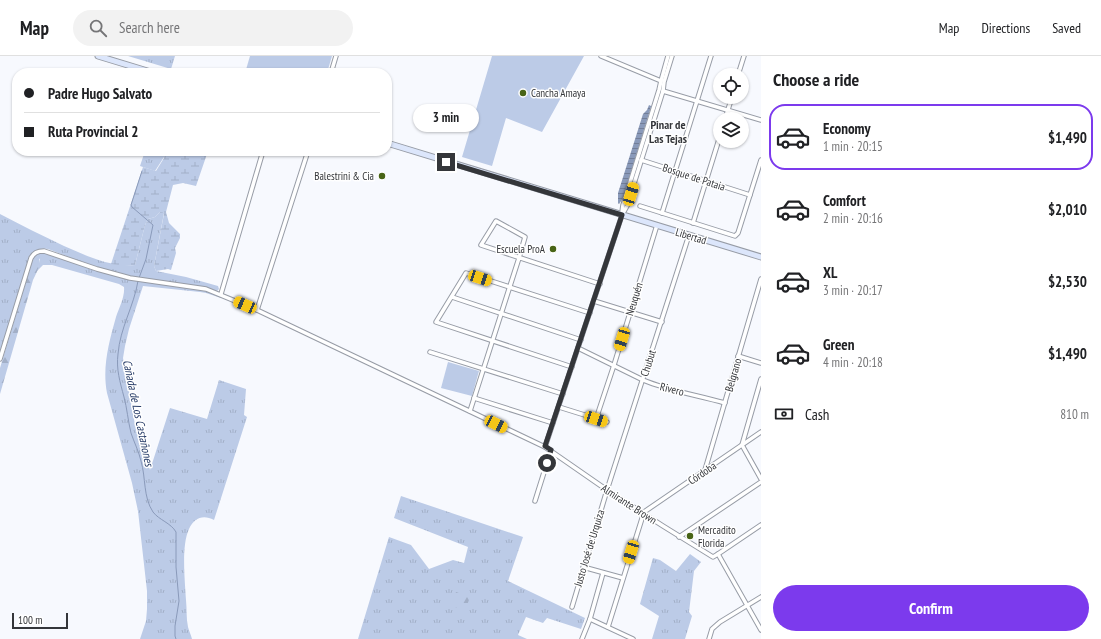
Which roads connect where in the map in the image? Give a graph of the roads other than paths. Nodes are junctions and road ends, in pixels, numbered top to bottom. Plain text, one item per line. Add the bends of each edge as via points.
1 (98, 56) edge
2 (336, 56) edge
3 (601, 56) edge
4 (668, 56) edge
5 (672, 56) edge
6 (710, 56) edge
7 (744, 56) edge
8 (138, 68) edge
9 (332, 68) edge
10 (740, 68) edge
11 (662, 82) junction
12 (663, 91) junction
13 (697, 101) junction
14 (730, 104) edge
15 (728, 110) junction
16 (761, 120) edge
17 (392, 146) edge
18 (716, 148) edge
19 (262, 156) edge
20 (306, 156) edge
21 (640, 160) junction
22 (761, 160) edge
23 (675, 171) junction
24 (706, 181) junction
25 (750, 195) junction
26 (640, 206) dead end
27 (662, 213) junction
28 (622, 215) junction
29 (693, 223) junction
30 (657, 225) junction
31 (689, 235) junction
32 (761, 257) edge
33 (519, 258) junction
34 (761, 279) edge
35 (600, 284) junction
36 (509, 288) junction
37 (221, 294) junction
38 (452, 297) junction
39 (594, 301) junction
40 (258, 310) junction
41 (630, 312) junction
42 (501, 313) junction
43 (590, 313) junction
44 (662, 322) junction
45 (493, 340) junction
46 (581, 340) junction
47 (578, 348) junction
48 (430, 352) dead end
49 (738, 356) junction
50 (0, 359) edge
51 (761, 362) edge
52 (614, 366) junction
53 (572, 367) junction
54 (484, 369) junction
55 (761, 379) edge
56 (643, 380) junction
57 (760, 390) edge
58 (563, 394) junction
59 (474, 398) junction
60 (724, 403) junction
61 (559, 407) junction
62 (470, 411) junction
63 (596, 419) junction
64 (607, 422) dead end
65 (553, 423) junction
66 (761, 432) edge
67 (742, 445) junction
68 (545, 446) junction
69 (551, 450) junction
70 (704, 471) junction
71 (761, 479) edge
72 (761, 482) edge
73 (607, 490) junction
74 (535, 501) dead end
75 (643, 514) junction
76 (761, 525) edge
77 (679, 536) junction
78 (716, 556) junction
79 (583, 567) junction
80 (603, 573) junction
81 (623, 578) junction
82 (761, 597) edge
83 (747, 606) junction
84 (572, 607) dead end
85 (590, 619) junction
86 (608, 627) junction
87 (761, 630) edge
88 (582, 639) edge
89 (633, 639) edge
90 (709, 639) edge

1 - 8 main road
2 - 9 street
3 - 11 street
4 - 11 street
5 - 11 street
6 - 13 street
7 - 10 street
11 - 12 street
11 - 21 street
12 - 13 street
12 - 21 street
13 - 15 street
13 - 23 street
14 - 15 street
15 - 16 street
17 - 28 main road, Libertad
18 - 24 street
19 - 37 street
20 - 40 street
21 - 23 street, Bosque de Pataia
21 - 28 street
21 - 28 street
22 - 25 street
23 - 24 street, Bosque de Pataia
23 - 27 street
24 - 25 street, Bosque de Pataia
24 - 29 street
25 - 29 street via 735,236
26 - 27 street
27 - 29 street
28 - 30 main road, Libertad
28 - 35 street
30 - 31 main road, Libertad
30 - 41 street, Neuquén
31 - 32 main road, Libertad
31 - 44 street, Chubut
33 - 33 street via 481,245 496,221 525,236
33 - 35 street
33 - 36 street
34 - 49 street, Belgrano
35 - 39 street
36 - 38 street via 466,273
36 - 42 street
36 - 43 street
37 - 40 street, Almirante Brown
37 - 50 street, Almirante Brown via 200,287 130,278 39,251 32,256
38 - 42 street
38 - 45 street via 436,322
39 - 41 street
39 - 43 street
40 - 62 street, Almirante Brown
41 - 44 street
41 - 52 street, Neuquén
42 - 45 street
42 - 46 street
43 - 46 street
44 - 56 street, Chubut
45 - 53 street
45 - 54 street
46 - 47 street
47 - 52 street, Rivero
47 - 53 street
48 - 54 street
49 - 51 street
49 - 60 street, Belgrano
52 - 56 street, Rivero
52 - 63 street, Neuquén
53 - 58 street
54 - 58 street
54 - 59 street
55 - 57 street
56 - 60 street, Rivero via 663,388
56 - 73 street, Chubut
57 - 67 street
58 - 61 street
59 - 62 street
59 - 65 street
60 - 70 street, Belgrano
61 - 63 street
61 - 65 street
62 - 68 street, Almirante Brown
63 - 64 street
65 - 68 street
66 - 67 street, Córdoba
67 - 70 street, Córdoba
67 - 71 street
68 - 69 street, Almirante Brown
69 - 73 street, Almirante Brown
69 - 74 street
70 - 75 street, Córdoba
72 - 77 street
73 - 75 street, Almirante Brown
73 - 79 street, Justo José de Urquiza
75 - 77 street, Almirante Brown
75 - 81 street
76 - 78 street
77 - 78 street, Almirante Brown via 708,555
78 - 83 street
79 - 80 street
79 - 84 street, Justo José de Urquiza
80 - 81 street
80 - 85 street
81 - 86 street
82 - 83 street
83 - 87 street
83 - 90 street via 715,626
85 - 86 street
85 - 88 street
86 - 89 street

